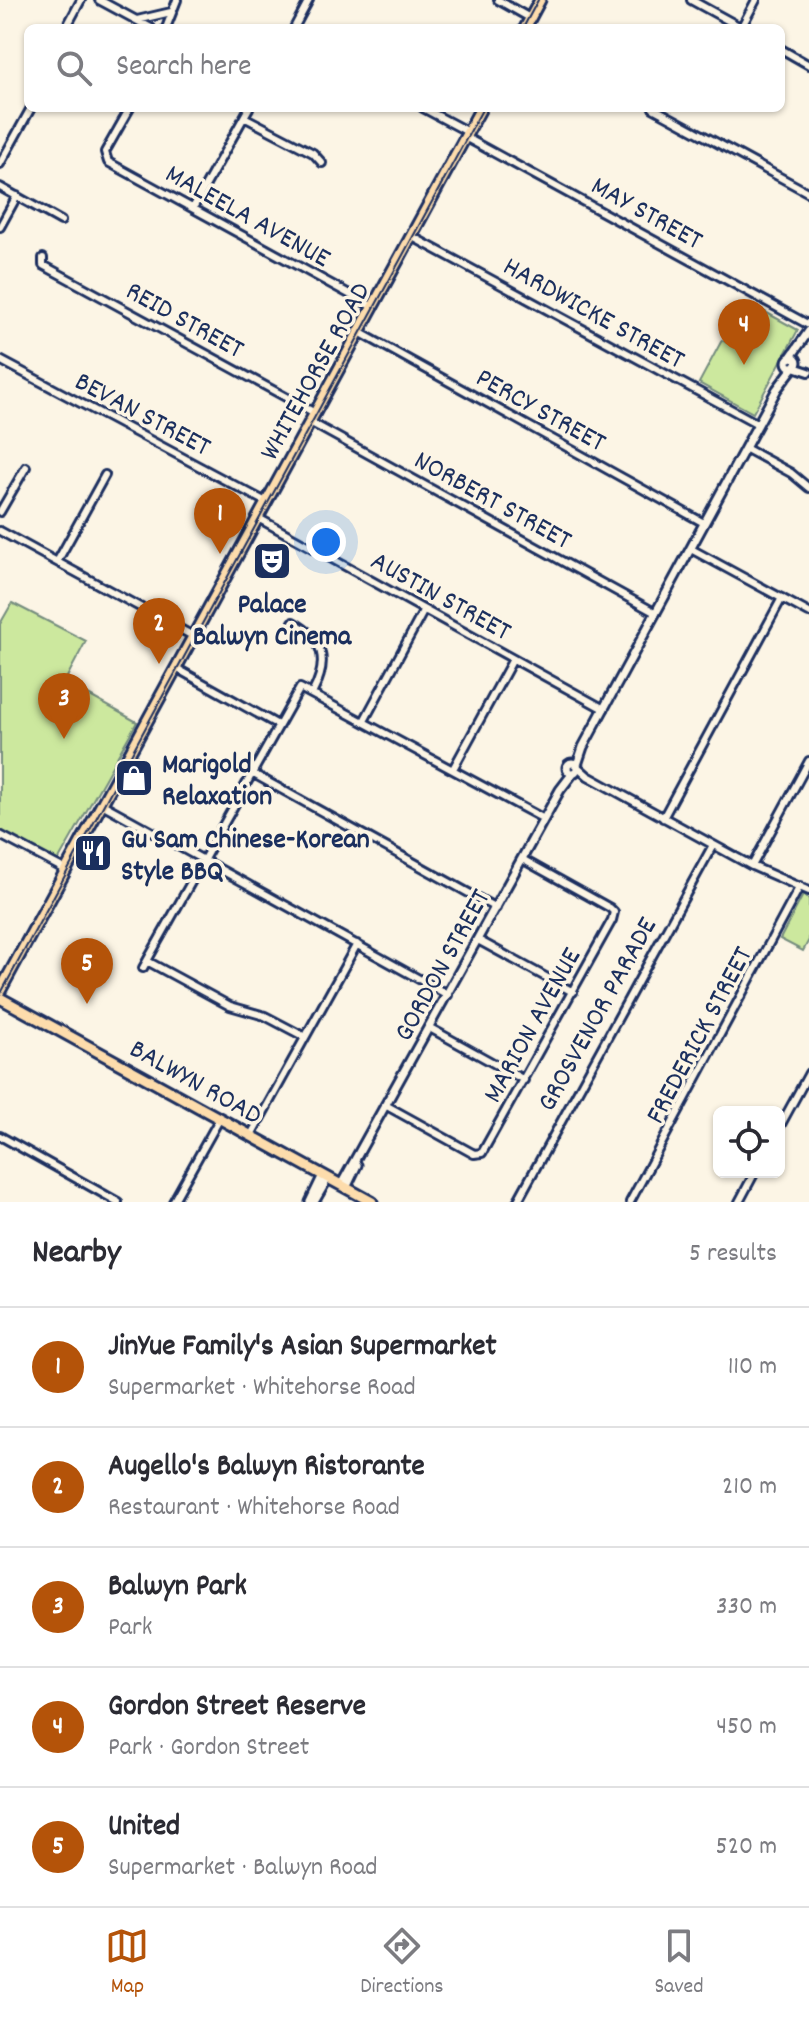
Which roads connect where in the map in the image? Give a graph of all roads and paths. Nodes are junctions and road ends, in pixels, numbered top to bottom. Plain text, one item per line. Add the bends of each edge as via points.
1 (81, 0) edge
2 (99, 0) edge
3 (177, 0) edge
4 (309, 0) edge
5 (498, 0) edge
6 (540, 0) edge
7 (691, 0) edge
8 (756, 0) edge
9 (171, 12) junction
10 (530, 18) junction
11 (137, 20) junction
12 (68, 24) edge
13 (144, 24) edge
14 (167, 24) edge
15 (296, 24) edge
16 (527, 24) edge
17 (735, 24) edge
18 (744, 24) edge
19 (785, 51) edge
20 (809, 65) edge
21 (29, 112) edge
22 (128, 112) edge
23 (247, 112) edge
24 (430, 112) edge
25 (479, 112) edge
26 (660, 112) edge
27 (244, 117) junction
28 (466, 134) junction
29 (322, 163) dead end
30 (0, 164) edge
31 (0, 187) edge
32 (809, 193) edge
33 (17, 196) junction
34 (193, 208) junction
35 (61, 221) dead end
36 (0, 227) edge
37 (411, 236) junction
38 (43, 258) dead end
39 (373, 307) junction
40 (808, 331) edge
41 (359, 332) junction
42 (0, 360) edge
43 (793, 363) junction
44 (809, 371) edge
45 (312, 418) junction
46 (758, 424) junction
47 (745, 448) junction
48 (26, 467) dead end
49 (105, 475) dead end
50 (809, 488) edge
51 (266, 502) junction
52 (0, 512) edge
53 (258, 518) junction
54 (704, 523) junction
55 (0, 531) edge
56 (691, 549) junction
57 (57, 562) junction
58 (782, 598) junction
59 (424, 610) junction
60 (656, 613) junction
61 (809, 613) edge
62 (293, 622) dead end
63 (193, 636) junction
64 (513, 659) junction
65 (176, 668) junction
66 (313, 692) junction
67 (604, 709) junction
68 (364, 721) junction
69 (278, 725) junction
70 (809, 761) edge
71 (573, 768) junction
72 (453, 769) junction
73 (252, 773) junction
74 (102, 804) junction
75 (663, 818) junction
76 (544, 819) junction
77 (0, 835) edge
78 (713, 845) junction
79 (522, 859) junction
80 (204, 860) junction
81 (752, 866) junction
82 (66, 870) junction
83 (800, 886) junction
84 (809, 891) edge
85 (496, 908) junction
86 (478, 940) junction
87 (357, 944) junction
88 (147, 961) junction
89 (143, 968) dead end
90 (0, 991) edge
91 (573, 992) junction
92 (448, 995) junction
93 (0, 998) edge
94 (430, 1028) junction
95 (305, 1037) junction
96 (809, 1073) edge
97 (524, 1080) junction
98 (387, 1106) junction
99 (785, 1117) edge
100 (220, 1118) junction
101 (251, 1135) junction
102 (0, 1136) edge
103 (326, 1176) junction
104 (752, 1178) edge
105 (344, 1186) junction
106 (118, 1202) edge
107 (173, 1202) edge
108 (312, 1202) edge
109 (372, 1202) edge
110 (517, 1202) edge
111 (630, 1202) edge
112 (739, 1202) edge

1 - 12 street
2 - 11 street
3 - 9 street
4 - 15 street
5 - 10 street
6 - 10 main road
7 - 17 street
8 - 18 street
9 - 11 street
9 - 14 street
10 - 16 main road
11 - 13 street
19 - 20 street
21 - 30 street
22 - 34 street, MALEELA AVENUE via 105,159
23 - 27 street
24 - 28 street, MAY STREET
25 - 28 main road, WHITEHORSE ROAD
26 - 32 street
27 - 29 street via 313,153
27 - 34 street
28 - 37 main road, WHITEHORSE ROAD
28 - 40 street, MAY STREET
31 - 33 street
33 - 35 street
33 - 36 street
34 - 39 street, MALEELA AVENUE
37 - 39 main road, WHITEHORSE ROAD
37 - 46 street, HARDWICKE STREET
38 - 45 street, REID STREET via 43,265
39 - 41 main road, WHITEHORSE ROAD
40 - 43 street, GORDON STREET
41 - 45 main road, WHITEHORSE ROAD
41 - 54 street, PERCY STREET
42 - 51 street, BEVAN STREET
43 - 44 street
43 - 46 street, GORDON STREET
45 - 51 main road, WHITEHORSE ROAD
45 - 60 street, NORBERT STREET
46 - 47 street, GORDON STREET
47 - 50 street
47 - 54 street, GORDON STREET
48 - 52 street
49 - 57 street
51 - 53 main road, WHITEHORSE ROAD
53 - 59 street, AUSTIN STREET
53 - 63 main road, WHITEHORSE ROAD
54 - 56 street, GORDON STREET
55 - 57 street
56 - 58 street
56 - 60 street, GORDON STREET
57 - 63 street
58 - 61 street
58 - 75 street
59 - 64 street, AUSTIN STREET
59 - 68 street
60 - 67 street, GORDON STREET
62 - 66 street via 313,634 321,647 323,669
63 - 65 main road, WHITEHORSE ROAD
64 - 67 street, AUSTIN STREET
64 - 72 street
65 - 69 street
65 - 74 main road, WHITEHORSE ROAD
66 - 68 street
66 - 69 street via 301,687
67 - 71 street, GORDON STREET
68 - 72 street
69 - 73 street
70 - 81 street
71 - 75 street
71 - 76 street, GORDON STREET
72 - 76 street
73 - 80 street
73 - 85 street
74 - 80 street
74 - 82 main road, WHITEHORSE ROAD
75 - 78 street
76 - 79 street, GORDON STREET
77 - 82 street
78 - 81 street
78 - 110 street, GROSVENOR PARADE
79 - 85 street, GORDON STREET
79 - 91 street, MARION AVENUE via 614,912
80 - 87 street
80 - 88 street
81 - 83 street
82 - 90 main road, WHITEHORSE ROAD
83 - 84 street
83 - 111 street, FREDERICK STREET
85 - 86 street, GORDON STREET
86 - 91 street
86 - 92 street, GORDON STREET
87 - 92 street
87 - 95 street
88 - 89 street
88 - 95 street via 230,1006 265,1016
91 - 97 street, MARION AVENUE
92 - 94 street, GORDON STREET
93 - 100 main road, BALWYN ROAD
94 - 97 street
94 - 98 street, GORDON STREET
95 - 101 street
96 - 99 street
97 - 98 street, MARION AVENUE via 481,1154
98 - 105 street, GORDON STREET
100 - 101 main road, BALWYN ROAD
100 - 107 street
101 - 103 main road, BALWYN ROAD
102 - 106 street
103 - 105 main road, BALWYN ROAD
103 - 108 street
104 - 112 street
105 - 109 main road, BALWYN ROAD

